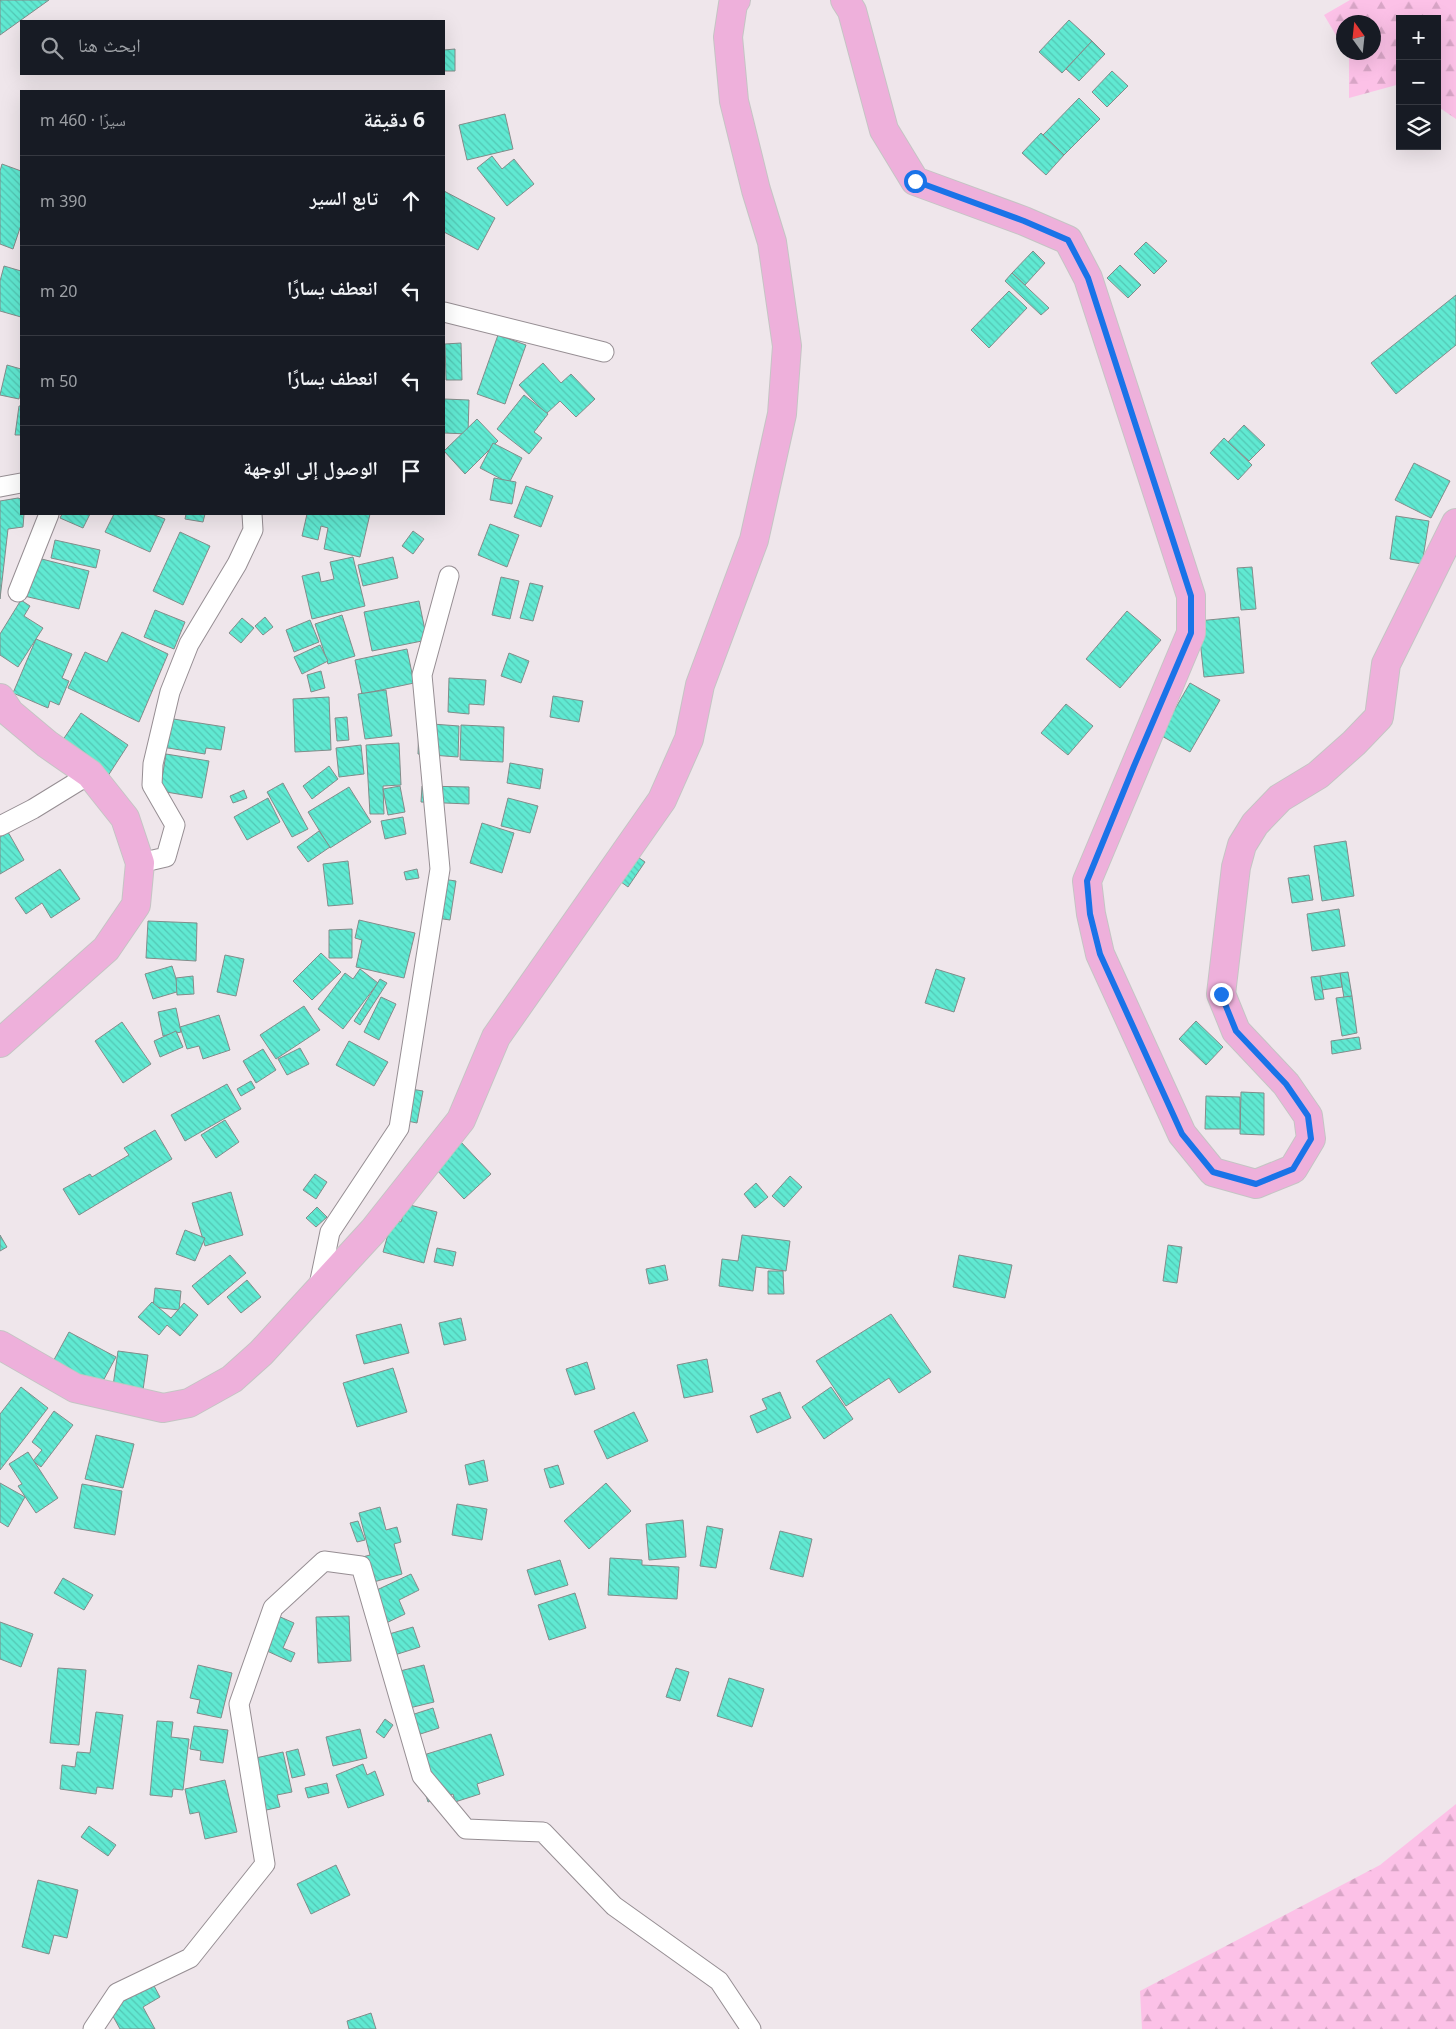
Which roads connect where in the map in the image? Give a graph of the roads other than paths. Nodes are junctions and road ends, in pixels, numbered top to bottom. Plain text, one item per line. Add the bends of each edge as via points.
1 (736, 0) edge
2 (845, 0) edge
3 (445, 312) edge
4 (604, 352) dead end
5 (20, 483) edge
6 (0, 487) edge
7 (49, 515) edge
8 (252, 515) edge
9 (1456, 523) edge
10 (449, 576) dead end
11 (18, 592) dead end
12 (0, 698) edge
13 (90, 774) junction
14 (0, 826) edge
15 (140, 863) junction
16 (0, 1043) edge
17 (318, 1291) junction
18 (0, 1345) edge
19 (93, 2029) edge
20 (751, 2029) edge

1 - 17 main road via 728,37 734,101 772,242 787,346 782,414 754,540 700,685 689,739 662,800 496,1036 461,1120 373,1231
2 - 9 main road via 852,11 884,130 915,181 1068,240 1088,278 1191,596 1191,633 1087,881 1090,914 1100,954 1182,1134 1213,1172 1256,1184 1293,1169 1311,1139 1308,1116 1286,1084 1236,1031 1221,994 1236,866 1242,845 1254,824 1280,798 1318,775 1378,717 1386,664
3 - 4 street
5 - 6 street
7 - 11 street
8 - 15 street via 253,530 237,564 189,644 170,692 153,764 152,785 175,825 166,857
10 - 17 street via 422,675 440,870 399,1128 330,1232
12 - 13 main road via 10,713 46,744
13 - 14 street
13 - 15 main road via 125,818
15 - 16 main road via 136,905 106,949
17 - 18 main road via 261,1353 232,1379 190,1403 163,1408 75,1388
19 - 20 street via 117,1993 190,1958 265,1864 239,1704 273,1608 324,1561 361,1566 422,1776 466,1829 543,1832 614,1906 719,1981

